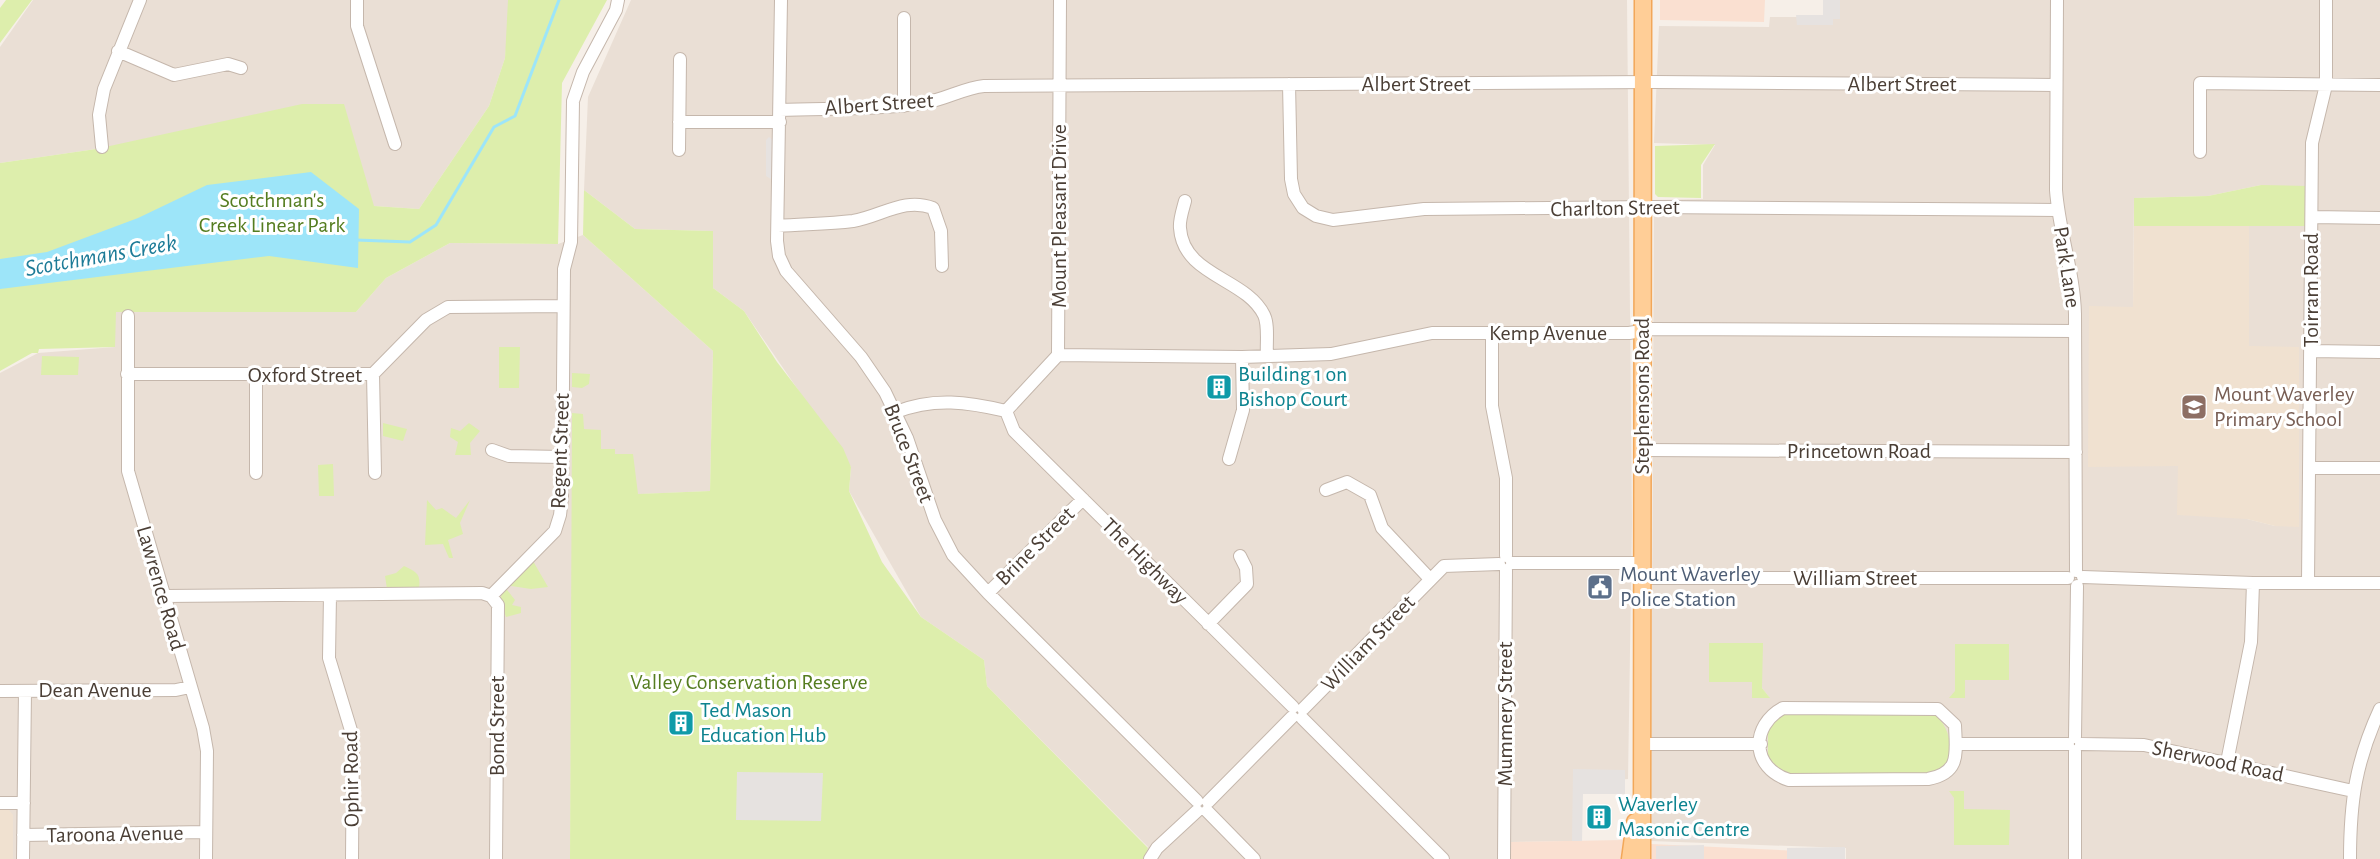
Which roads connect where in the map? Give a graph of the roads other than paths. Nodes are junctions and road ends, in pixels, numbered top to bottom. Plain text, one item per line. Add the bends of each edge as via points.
1 (140, 0) edge
2 (357, 0) edge
3 (618, 0) edge
4 (781, 0) edge
5 (1060, 0) edge
6 (1643, 0) edge
7 (2057, 0) edge
8 (2326, 0) edge
9 (904, 18) dead end
10 (118, 51) junction
11 (680, 59) dead end
12 (241, 68) dead end
13 (1641, 83) junction
14 (1289, 84) junction
15 (2055, 85) junction
16 (2326, 85) junction
17 (2380, 85) edge
18 (1059, 86) junction
19 (904, 106) junction
20 (780, 116) junction
21 (679, 122) junction
22 (395, 144) dead end
23 (102, 147) dead end
24 (679, 150) dead end
25 (2199, 152) dead end
26 (1185, 201) dead end
27 (1643, 207) junction
28 (2057, 210) junction
29 (2312, 217) junction
30 (2380, 218) edge
31 (778, 226) junction
32 (942, 266) dead end
33 (563, 306) junction
34 (128, 316) dead end
35 (1641, 329) junction
36 (2075, 331) junction
37 (1492, 334) junction
38 (2311, 351) junction
39 (2380, 352) edge
40 (1058, 356) junction
41 (1267, 356) junction
42 (1242, 357) junction
43 (127, 374) junction
44 (373, 374) junction
45 (256, 375) junction
46 (1006, 411) junction
47 (896, 412) junction
48 (492, 450) dead end
49 (1643, 450) junction
50 (2076, 452) junction
51 (561, 457) junction
52 (1229, 459) dead end
53 (2310, 468) junction
54 (2380, 468) edge
55 (256, 473) dead end
56 (375, 474) dead end
57 (1326, 490) dead end
58 (1083, 499) junction
59 (1240, 556) dead end
60 (1506, 563) junction
61 (1642, 571) junction
62 (2076, 578) junction
63 (1430, 579) junction
64 (2308, 582) junction
65 (2253, 583) junction
66 (2380, 583) edge
67 (988, 593) junction
68 (330, 595) junction
69 (164, 596) junction
70 (491, 596) junction
71 (1208, 624) junction
72 (190, 687) junction
73 (0, 691) edge
74 (25, 691) junction
75 (2380, 709) edge
76 (1298, 713) junction
77 (1642, 744) junction
78 (1761, 744) junction
79 (1956, 744) junction
80 (2075, 744) junction
81 (2227, 762) junction
82 (2353, 791) junction
83 (0, 803) edge
84 (24, 803) junction
85 (1203, 806) junction
86 (206, 832) junction
87 (23, 835) junction
88 (1636, 852) edge
89 (23, 859) edge
90 (206, 859) edge
91 (352, 859) edge
92 (496, 859) edge
93 (1150, 859) edge
94 (1254, 859) edge
95 (1443, 859) edge
96 (1504, 859) edge
97 (2075, 859) edge
98 (2350, 859) edge

1 - 10 street
2 - 22 street via 357,26
3 - 33 street, Regent Street via 573,101 572,234 564,269
4 - 20 street, Bruce Street
5 - 18 street, Mount Pleasant Drive
6 - 13 main road, Stephensons Road
7 - 15 street, Park Lane
8 - 16 street, Toirram Road
9 - 19 street
10 - 12 street via 174,75 228,64
10 - 23 street via 99,116
11 - 21 street
13 - 14 street, Albert Street
13 - 15 street, Albert Street
13 - 27 main road, Stephensons Road
14 - 18 street, Albert Street
14 - 27 street, Charlton Street via 1294,194 1303,208 1316,216 1333,220 1424,209
15 - 28 street, Park Lane
16 - 17 street
16 - 25 street via 2200,83
16 - 29 street, Toirram Road via 2312,143
18 - 19 street, Albert Street via 970,88 942,100
18 - 40 street, Mount Pleasant Drive
19 - 20 street, Albert Street
20 - 21 street, Albert Street
20 - 31 street, Bruce Street
21 - 24 street
26 - 41 street via 1179,227 1188,250 1208,271 1256,303 1265,316
27 - 28 street, Charlton Street
27 - 35 main road, Stephensons Road
28 - 36 street, Park Lane via 2074,285
29 - 30 street
29 - 38 street, Toirram Road
31 - 32 street via 855,220 920,203 933,208 939,219
31 - 47 street, Bruce Street via 779,256 786,271 861,357
33 - 44 street, Oxford Street via 448,307 426,320
33 - 51 street, Regent Street
34 - 43 street, Lawrence Road
35 - 36 street, Kemp Avenue
35 - 37 street, Kemp Avenue via 1629,333
35 - 49 main road, Stephensons Road
36 - 50 street, Park Lane
37 - 41 street, Kemp Avenue via 1432,333 1331,354
37 - 60 street, Mummery Street via 1492,406 1506,478
38 - 39 street
38 - 53 street, Toirram Road
40 - 42 street, Kemp Avenue
40 - 46 street
41 - 42 street, Kemp Avenue
42 - 52 street via 1243,410
43 - 45 street, Oxford Street
43 - 69 street, Lawrence Road via 128,471
44 - 45 street, Oxford Street
44 - 56 street
45 - 55 street
46 - 47 street via 965,401 941,401
46 - 58 street, The Highway via 1014,431
47 - 67 street, Bruce Street via 945,543
48 - 51 street via 509,456
49 - 50 street, Princetown Road
49 - 61 main road, Stephensons Road
50 - 62 street, Park Lane
51 - 70 street, Regent Street via 562,498 555,531
53 - 54 street
53 - 64 street, Toirram Road
57 - 63 street via 1347,482 1370,495 1382,528
58 - 67 street, Brine Street
58 - 71 street, The Highway
59 - 71 street via 1246,568 1246,584
60 - 61 street, William Street
60 - 63 street, William Street via 1451,564
60 - 96 street, Mummery Street
61 - 62 street, William Street
61 - 77 main road, Stephensons Road
62 - 65 street, William Street
62 - 80 street, Park Lane
63 - 76 street, William Street
64 - 65 street, William Street
64 - 66 street, William Street
65 - 81 street via 2251,642
67 - 85 street, Bruce Street
68 - 69 street
68 - 70 street
68 - 91 street, Ophir Road via 329,658 353,736
69 - 72 street, Lawrence Road
70 - 92 street, Bond Street via 498,605
71 - 76 street, The Highway
72 - 74 street, Dean Avenue
72 - 86 street, Lawrence Road via 207,751
73 - 74 street, Dean Avenue
74 - 84 street
75 - 82 street via 2363,745
76 - 85 street, William Street
76 - 95 street, The Highway
77 - 78 street
77 - 88 main road, Stephensons Road
78 - 79 street via 1762,761 1768,770 1789,780 1800,780 1944,776 1954,764
78 - 79 street via 1761,731 1768,716 1783,708 1938,709 1955,725
79 - 80 street, Sherwood Road
80 - 81 street, Sherwood Road via 2144,745
80 - 97 street, Park Lane
81 - 82 street, Sherwood Road
82 - 98 street
83 - 84 street
84 - 87 street
85 - 93 street, William Street via 1156,848
85 - 94 street, Bruce Street
86 - 87 street, Taroona Avenue
86 - 90 street, Lawrence Road
87 - 89 street

